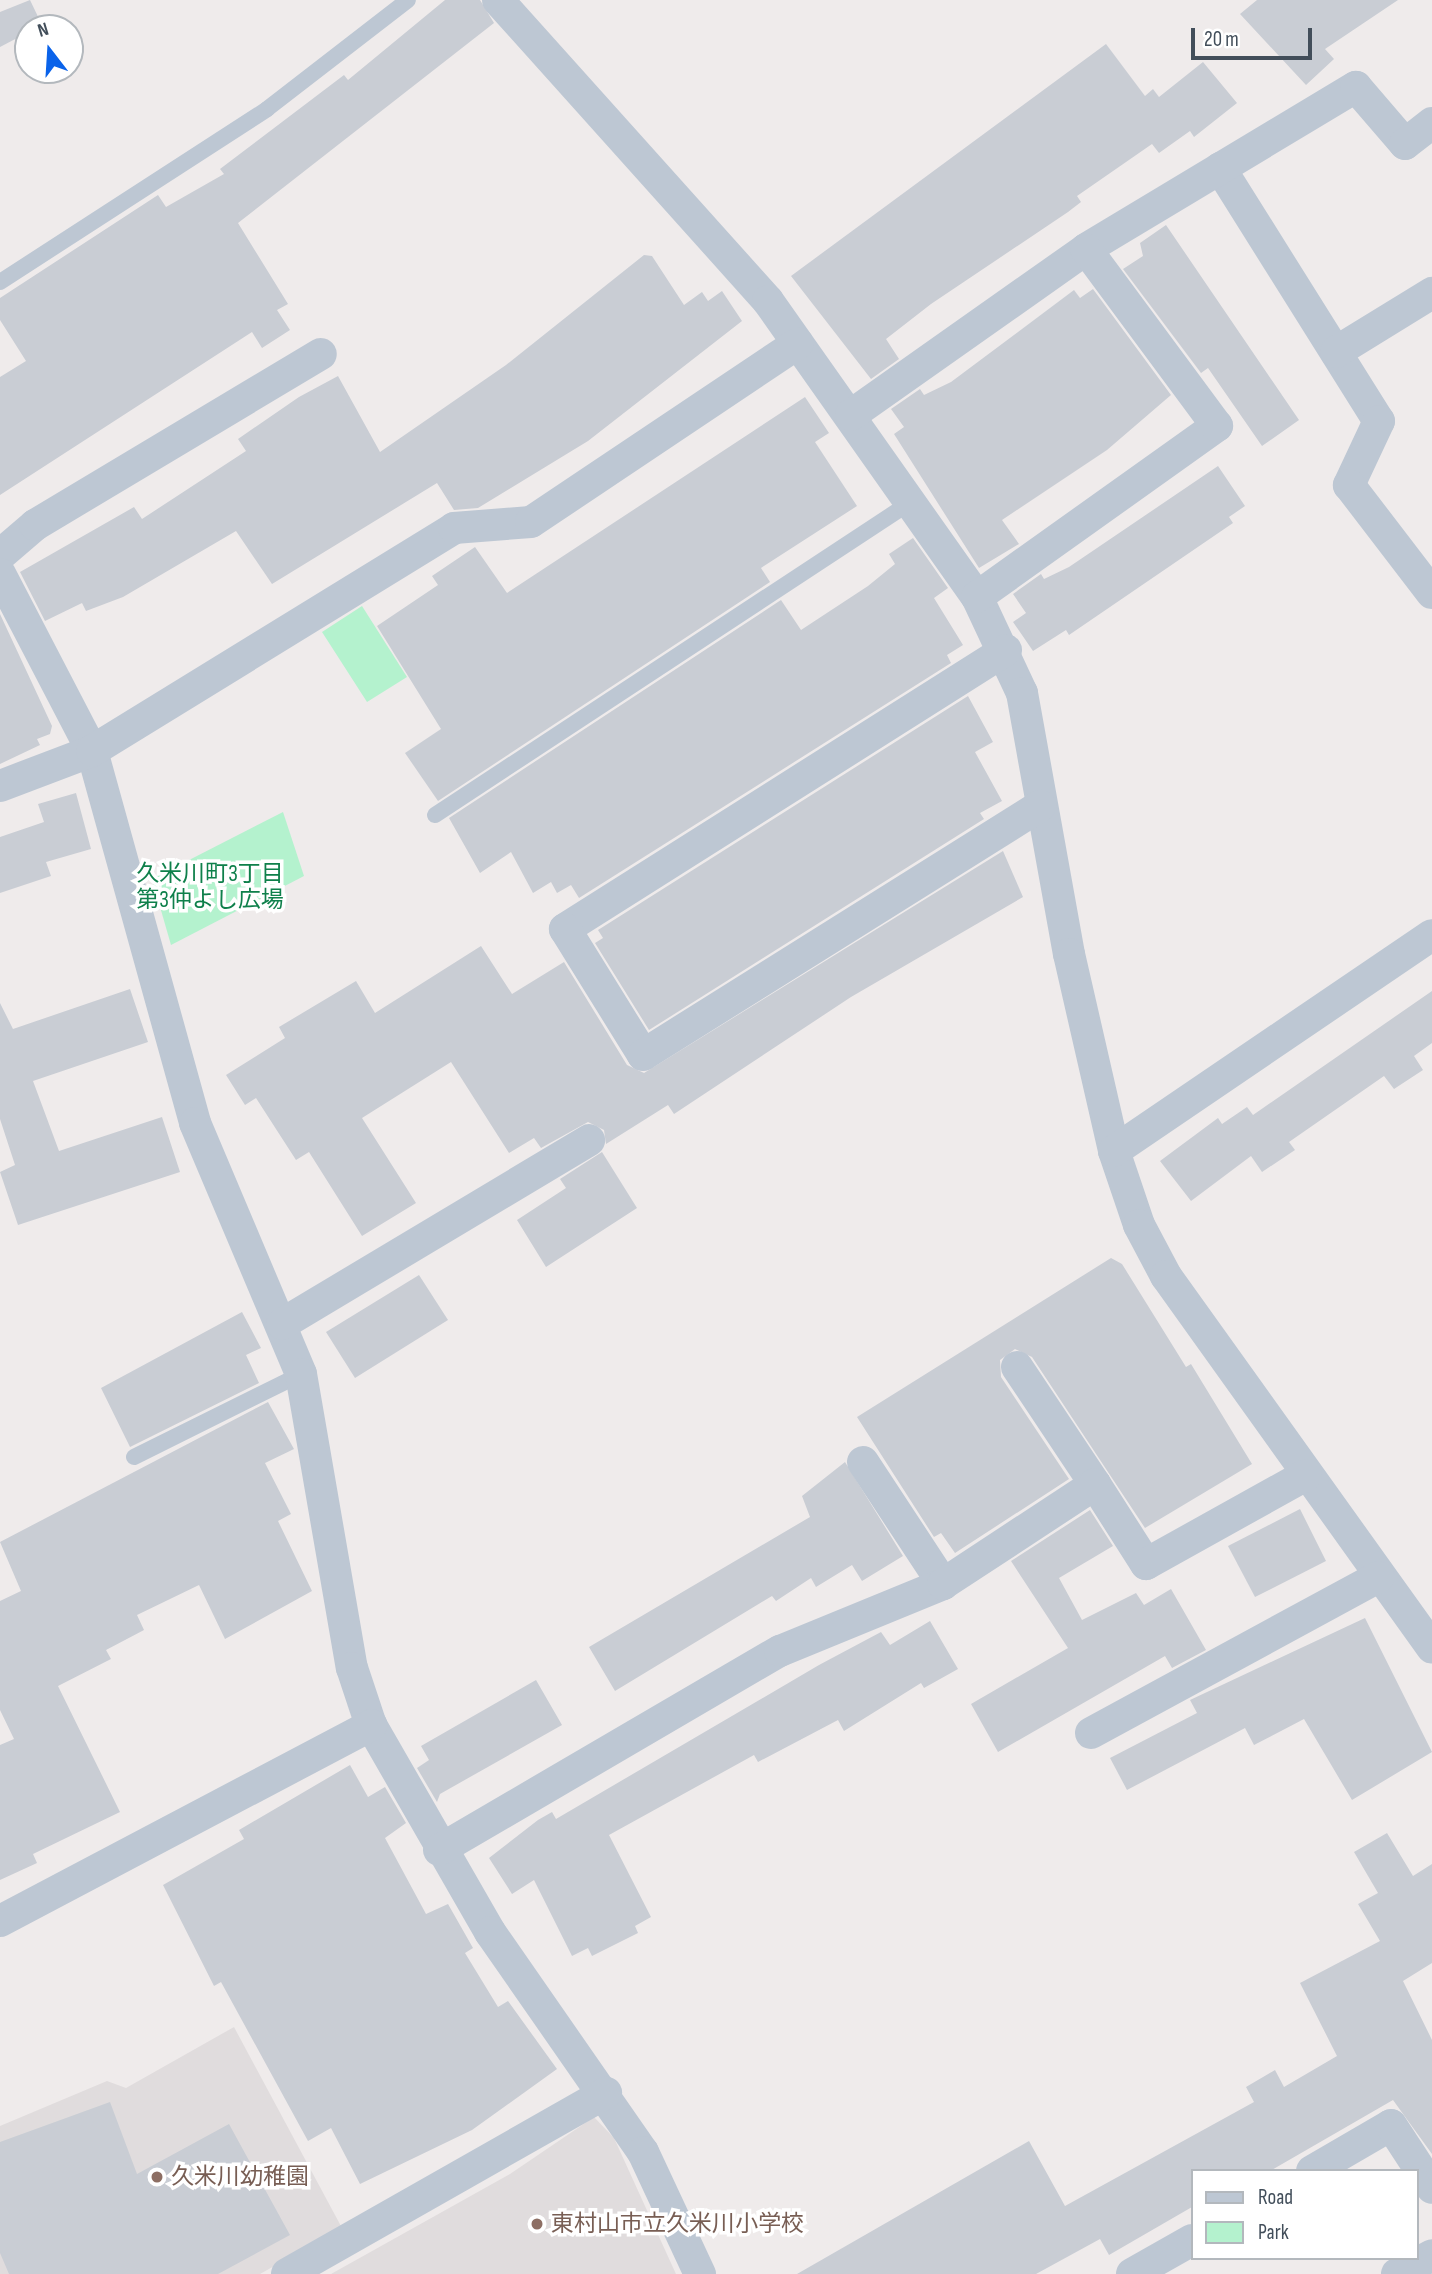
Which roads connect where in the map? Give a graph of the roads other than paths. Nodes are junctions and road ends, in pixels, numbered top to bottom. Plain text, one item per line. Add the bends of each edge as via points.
1 (408, 0) edge
2 (498, 0) edge
3 (1432, 123) edge
4 (1220, 168) junction
5 (1086, 249) junction
6 (0, 282) edge
7 (1432, 293) edge
8 (798, 343) junction
9 (1336, 352) junction
10 (321, 354) dead end
11 (851, 415) junction
12 (911, 502) junction
13 (0, 555) edge
14 (0, 573) edge
15 (1432, 593) edge
16 (977, 597) junction
17 (1006, 650) junction
18 (92, 751) junction
19 (0, 786) edge
20 (1040, 806) junction
21 (435, 815) dead end
22 (1432, 935) edge
23 (589, 1140) dead end
24 (1114, 1151) junction
25 (282, 1324) junction
26 (1017, 1367) dead end
27 (301, 1374) junction
28 (134, 1457) dead end
29 (863, 1462) dead end
30 (1306, 1475) junction
31 (1095, 1484) junction
32 (1378, 1577) junction
33 (943, 1584) junction
34 (1432, 1647) edge
35 (371, 1725) junction
36 (1091, 1733) dead end
37 (439, 1850) junction
38 (0, 1921) edge
39 (606, 2093) junction
40 (1315, 2169) edge
41 (1432, 2188) edge
42 (1190, 2241) edge
43 (1432, 2255) edge
44 (287, 2274) edge
45 (700, 2274) edge
46 (1134, 2274) edge
47 (1397, 2274) edge

1 - 6 lane via 267,109
2 - 8 street
3 - 4 street via 1405,144 1356,87
4 - 5 street
4 - 9 street
5 - 11 street
5 - 16 street via 1217,426
7 - 9 street
8 - 11 street
8 - 18 street via 531,522 454,528
9 - 15 street via 1379,421 1349,485
10 - 13 street via 35,525
11 - 12 street
12 - 16 street
12 - 21 lane
14 - 18 street
16 - 17 street
17 - 20 street via 1022,693
17 - 20 street via 565,929 643,1055
18 - 19 street
18 - 25 street via 195,1123
20 - 24 street
22 - 24 street
23 - 25 street
24 - 30 street via 1139,1225 1166,1276
25 - 27 street
26 - 31 street
27 - 28 lane
27 - 35 street via 352,1668
29 - 33 street
30 - 31 street via 1146,1564
30 - 32 street
31 - 33 street
32 - 34 street
32 - 36 street
33 - 37 street via 780,1651
35 - 37 street
35 - 38 street
37 - 39 street
39 - 44 street
39 - 45 street via 643,2152
40 - 41 street via 1391,2125
42 - 46 street
43 - 47 street

